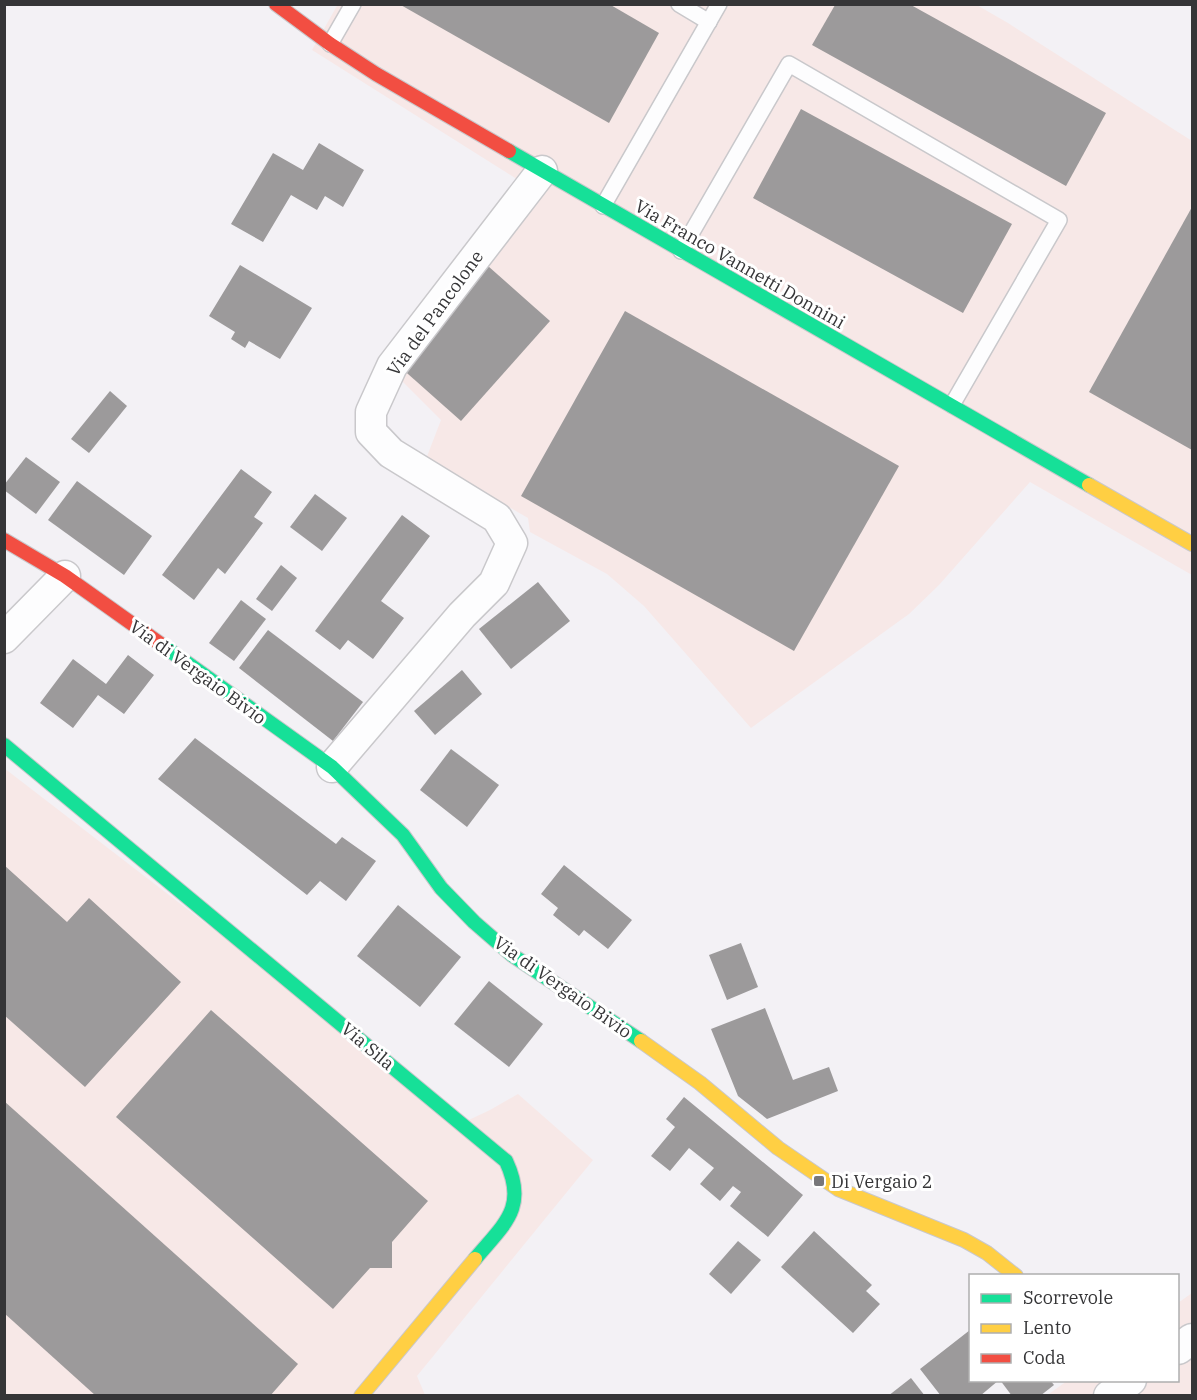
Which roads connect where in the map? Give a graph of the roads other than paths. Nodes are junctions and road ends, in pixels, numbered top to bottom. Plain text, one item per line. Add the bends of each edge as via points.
1 (276, 4) edge
2 (353, 4) edge
3 (679, 4) edge
4 (719, 4) edge
5 (709, 21) junction
6 (330, 44) junction
7 (542, 171) junction
8 (603, 206) junction
9 (681, 251) junction
10 (952, 405) junction
11 (4, 540) edge
12 (1192, 544) edge
13 (65, 576) junction
14 (4, 639) edge
15 (4, 745) edge
16 (332, 767) junction
17 (1015, 1274) edge
18 (1192, 1339) edge
19 (1179, 1348) edge
20 (1094, 1382) edge
21 (1128, 1382) edge
22 (362, 1395) edge
23 (1103, 1395) edge
24 (1109, 1395) edge

1 - 6 street, Via Franco Vannetti Donnini
2 - 6 lane
3 - 5 lane
4 - 5 lane
5 - 8 lane
6 - 7 street, Via Franco Vannetti Donnini
7 - 8 street, Via Franco Vannetti Donnini
7 - 16 street, Via del Pancolone via 392,366 371,412 371,432 392,453 497,518 512,543 494,583
8 - 9 street, Via Franco Vannetti Donnini
9 - 10 street, Via Franco Vannetti Donnini
9 - 10 lane via 789,64 1059,220
10 - 12 street, Via Franco Vannetti Donnini
11 - 13 street, Via di Vergaio Bivio
13 - 14 street
13 - 16 street, Via di Vergaio Bivio
15 - 22 street, Via Sila via 506,1161 517,1183 515,1205 504,1225
16 - 17 street, Via di Vergaio Bivio via 403,835 441,888 512,956 700,1083 778,1148 838,1189 964,1240
18 - 19 street
20 - 23 street
21 - 24 street

